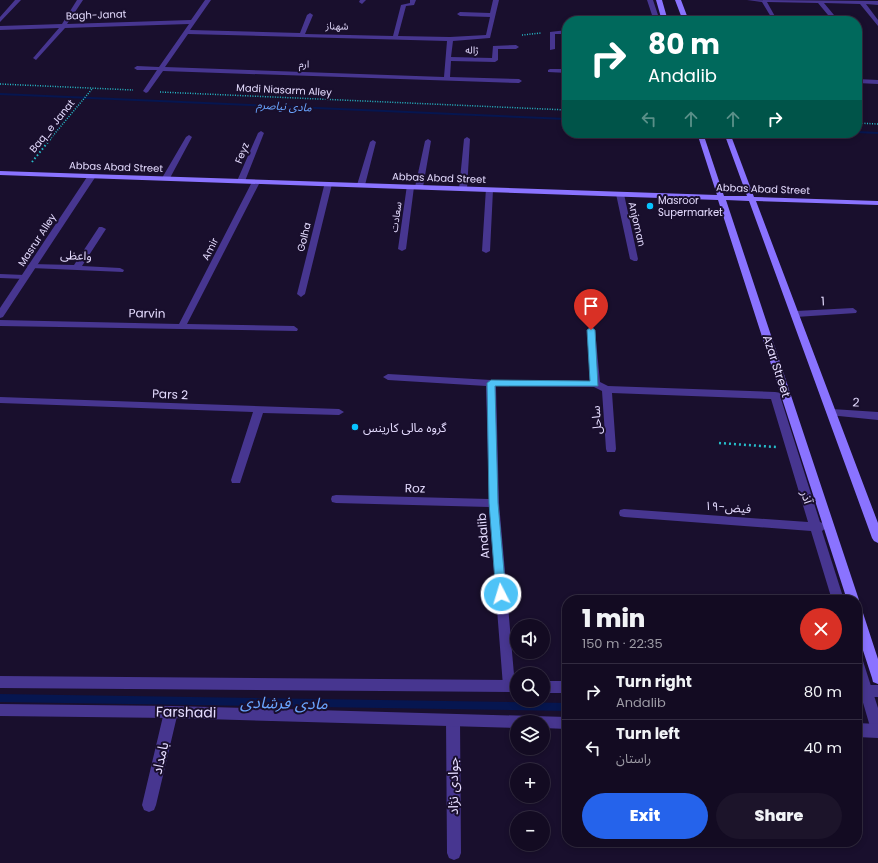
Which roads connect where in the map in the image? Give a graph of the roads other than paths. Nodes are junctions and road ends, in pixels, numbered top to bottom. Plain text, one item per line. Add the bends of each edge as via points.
1 (18, 0) edge
2 (80, 0) edge
3 (208, 0) edge
4 (413, 0) edge
5 (496, 0) edge
6 (650, 0) edge
7 (659, 0) edge
8 (678, 0) edge
9 (750, 0) edge
10 (763, 0) edge
11 (820, 2) junction
12 (870, 2) edge
13 (862, 3) junction
14 (878, 4) edge
15 (460, 14) dead end
16 (310, 15) dead end
17 (492, 15) junction
18 (655, 16) edge
19 (664, 16) edge
20 (684, 16) edge
21 (773, 16) edge
22 (832, 16) edge
23 (0, 20) edge
24 (193, 22) junction
25 (878, 24) edge
26 (64, 25) junction
27 (0, 28) edge
28 (185, 32) junction
29 (562, 32) edge
30 (302, 35) junction
31 (395, 37) junction
32 (450, 39) junction
33 (516, 47) dead end
34 (552, 49) dead end
35 (36, 58) dead end
36 (449, 58) junction
37 (137, 68) dead end
38 (160, 68) junction
39 (550, 71) dead end
40 (562, 71) edge
41 (447, 79) junction
42 (519, 81) dead end
43 (862, 82) edge
44 (878, 82) edge
45 (146, 91) road end
46 (261, 133) dead end
47 (189, 137) dead end
48 (702, 138) edge
49 (729, 138) edge
50 (467, 139) dead end
51 (428, 141) dead end
52 (373, 142) dead end
53 (0, 173) edge
54 (92, 176) junction
55 (166, 178) junction
56 (241, 181) junction
57 (256, 182) junction
58 (328, 184) junction
59 (361, 185) junction
60 (410, 187) junction
61 (419, 187) junction
62 (463, 189) junction
63 (489, 190) junction
64 (620, 194) junction
65 (722, 198) junction
66 (752, 199) junction
67 (878, 203) edge
68 (102, 229) dead end
69 (402, 249) dead end
70 (486, 251) dead end
71 (634, 260) dead end
72 (32, 266) junction
73 (76, 267) junction
74 (120, 270) dead end
75 (0, 276) edge
76 (25, 277) junction
77 (301, 294) dead end
78 (853, 311) dead end
79 (796, 314) junction
80 (0, 315) edge
81 (0, 323) edge
82 (182, 326) junction
83 (294, 328) dead end
84 (591, 330) dead end
85 (388, 377) dead end
86 (491, 383) junction
87 (595, 384) junction
88 (607, 389) junction
89 (781, 395) junction
90 (0, 400) edge
91 (259, 410) junction
92 (339, 412) dead end
93 (832, 413) junction
94 (878, 416) edge
95 (610, 449) dead end
96 (236, 480) dead end
97 (336, 499) dead end
98 (494, 503) junction
99 (624, 513) dead end
100 (874, 517) edge
101 (816, 527) junction
102 (829, 527) junction
103 (878, 538) edge
104 (836, 595) edge
105 (851, 595) edge
106 (862, 628) edge
107 (511, 667) edge
108 (862, 676) edge
109 (878, 678) edge
110 (0, 682) edge
111 (510, 686) edge
112 (550, 686) edge
113 (562, 687) edge
114 (867, 691) edge
115 (0, 710) edge
116 (171, 712) junction
117 (453, 720) junction
118 (510, 721) edge
119 (550, 722) edge
120 (562, 723) edge
121 (862, 730) edge
122 (878, 730) edge
123 (149, 805) dead end
124 (454, 853) dead end

1 - 23 street
2 - 26 street
3 - 24 street
4 - 31 street via 412,4 404,5
5 - 17 street
6 - 18 street
7 - 19 main road
8 - 20 main road
9 - 10 street
10 - 11 street
10 - 21 street
11 - 13 street
11 - 22 street
12 - 13 street
12 - 14 street
13 - 25 street
15 - 17 street
16 - 30 street
17 - 32 street, شهناز via 488,38
24 - 26 street, Bagh-Janat
24 - 28 street
26 - 27 street, Bagh-Janat
26 - 35 street
28 - 30 street, شهناز
28 - 38 street
29 - 34 street via 552,33
30 - 31 street, شهناز
31 - 32 street, شهناز
32 - 36 street
33 - 36 street, ژاله via 494,47 495,60
36 - 41 street
37 - 38 street, ارم
38 - 41 street, ارم
38 - 45 street
39 - 40 street
41 - 42 street, ارم
43 - 44 street
46 - 56 street, Feyz
47 - 55 street
48 - 65 main road, Azar Street
49 - 66 main road
50 - 62 street
51 - 61 street
52 - 59 street
53 - 54 main road, Abbas Abad Street
54 - 55 main road, Abbas Abad Street
54 - 72 street, Masrur Alley
55 - 56 main road, Abbas Abad Street
56 - 57 main road, Abbas Abad Street
57 - 58 main road, Abbas Abad Street
57 - 82 street, Amir
58 - 59 main road, Abbas Abad Street
58 - 77 street, Golha
59 - 60 main road, Abbas Abad Street
60 - 61 main road, Abbas Abad Street
60 - 69 street, سعادت
61 - 62 main road, Abbas Abad Street
62 - 63 main road, Abbas Abad Street
63 - 64 main road, Abbas Abad Street
63 - 70 street
64 - 65 main road, Abbas Abad Street
64 - 71 street, Anjoman
65 - 66 main road, Abbas Abad Street
65 - 89 main road, Azar Street
66 - 67 main road, Abbas Abad Street
66 - 79 main road
68 - 73 street
72 - 73 street, واعظی
72 - 76 street, Masrur Alley
73 - 74 street, واعظی
75 - 76 street
76 - 80 street, Masrur Alley
78 - 79 street, 1
79 - 93 main road
81 - 82 street, Parvin
82 - 83 street, Parvin
84 - 87 street
85 - 86 street
86 - 87 street
86 - 98 street, Andalib
87 - 88 street
88 - 89 street
88 - 95 street, ساحل
89 - 101 street, آذر via 792,449
89 - 102 main road, Azar Street
90 - 91 street, Pars 2
91 - 92 street, Pars 2
91 - 96 street
93 - 94 street, 2
93 - 100 main road
97 - 98 street, Roz
98 - 107 street, Andalib
99 - 101 street, ۱۹-فیض
100 - 103 main road
101 - 102 street, ۱۹-فیض
101 - 104 street, آذر
102 - 105 main road, Azar Street
106 - 109 main road
108 - 114 street
110 - 111 street
112 - 113 street
114 - 122 street
115 - 116 street, Farshadi
116 - 117 street, Farshadi
116 - 123 street, بامداد
117 - 118 street, Farshadi
117 - 124 street, جوادی نژاد
119 - 120 street
121 - 122 street

